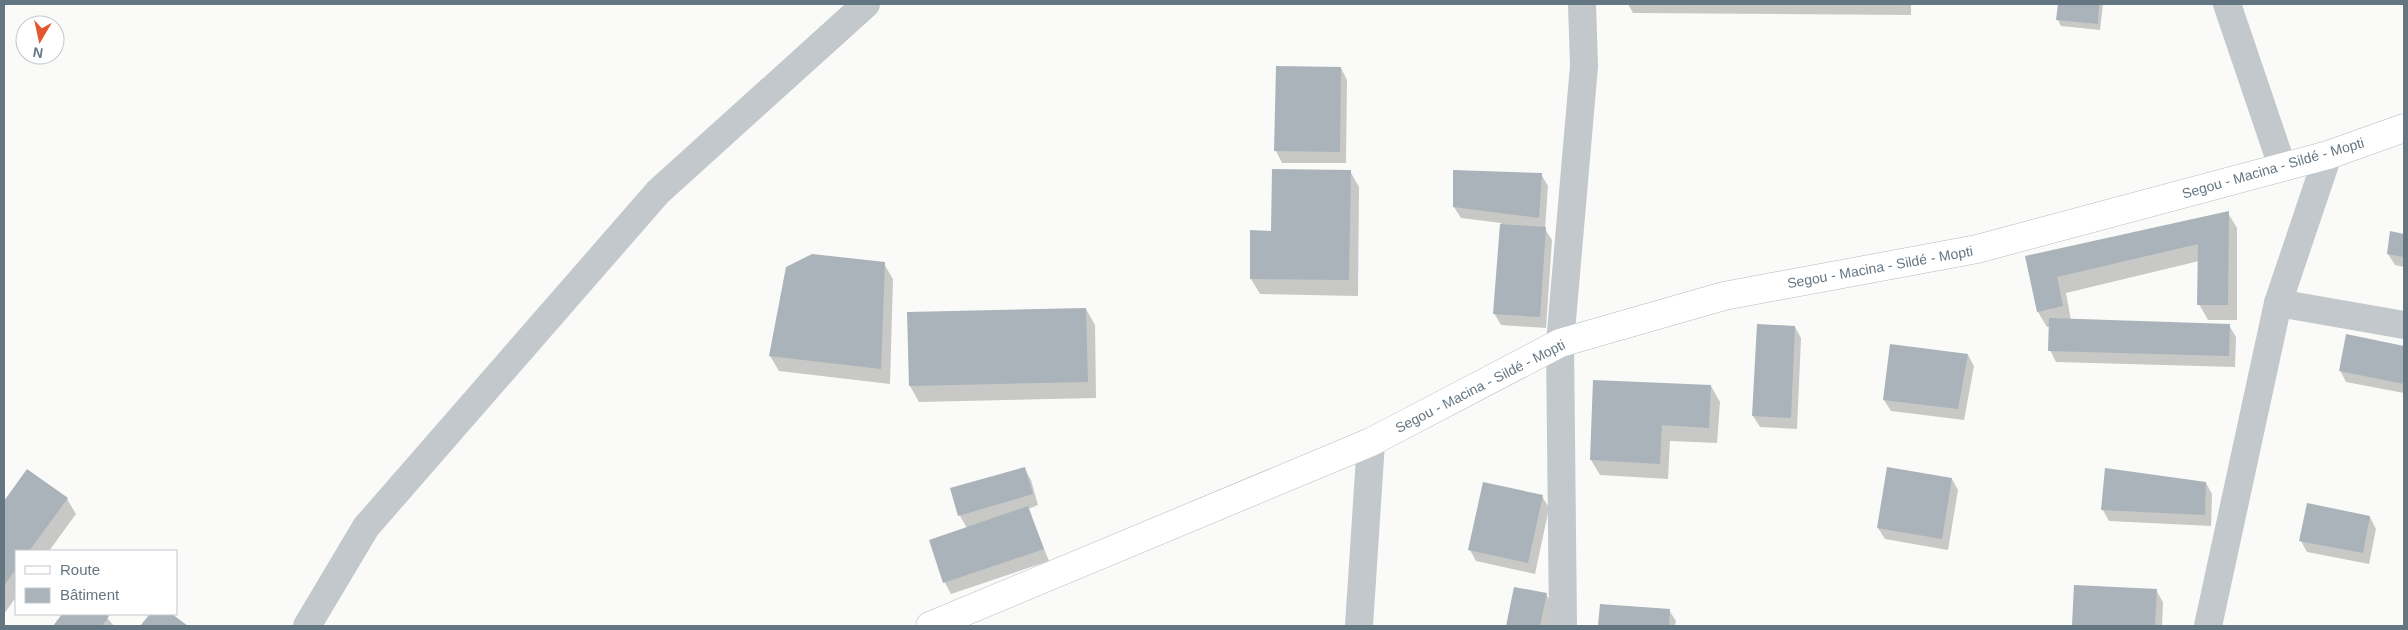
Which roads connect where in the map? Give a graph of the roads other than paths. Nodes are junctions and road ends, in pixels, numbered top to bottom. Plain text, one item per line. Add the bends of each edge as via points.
1 (866, 4) edge
2 (1582, 4) edge
3 (2227, 4) edge
4 (2404, 128) edge
5 (2328, 155) junction
6 (2282, 166) junction
7 (2278, 304) junction
8 (2404, 325) edge
9 (1560, 343) junction
10 (1371, 442) junction
11 (307, 626) edge
12 (930, 626) edge
13 (1359, 626) edge
14 (1563, 626) edge
15 (2208, 626) edge

1 - 11 street via 658,192 366,527
2 - 9 street via 1584,66
3 - 6 street
4 - 5 main road, Segou - Macina - Sildé - Mopti
5 - 6 main road, Segou - Macina - Sildé - Mopti
5 - 7 street
6 - 9 main road, Segou - Macina - Sildé - Mopti via 1977,249 1724,296
7 - 8 street
7 - 15 street
9 - 10 main road, Segou - Macina - Sildé - Mopti
9 - 14 street
10 - 12 main road, Segou - Macina - Sildé - Mopti
10 - 13 street

